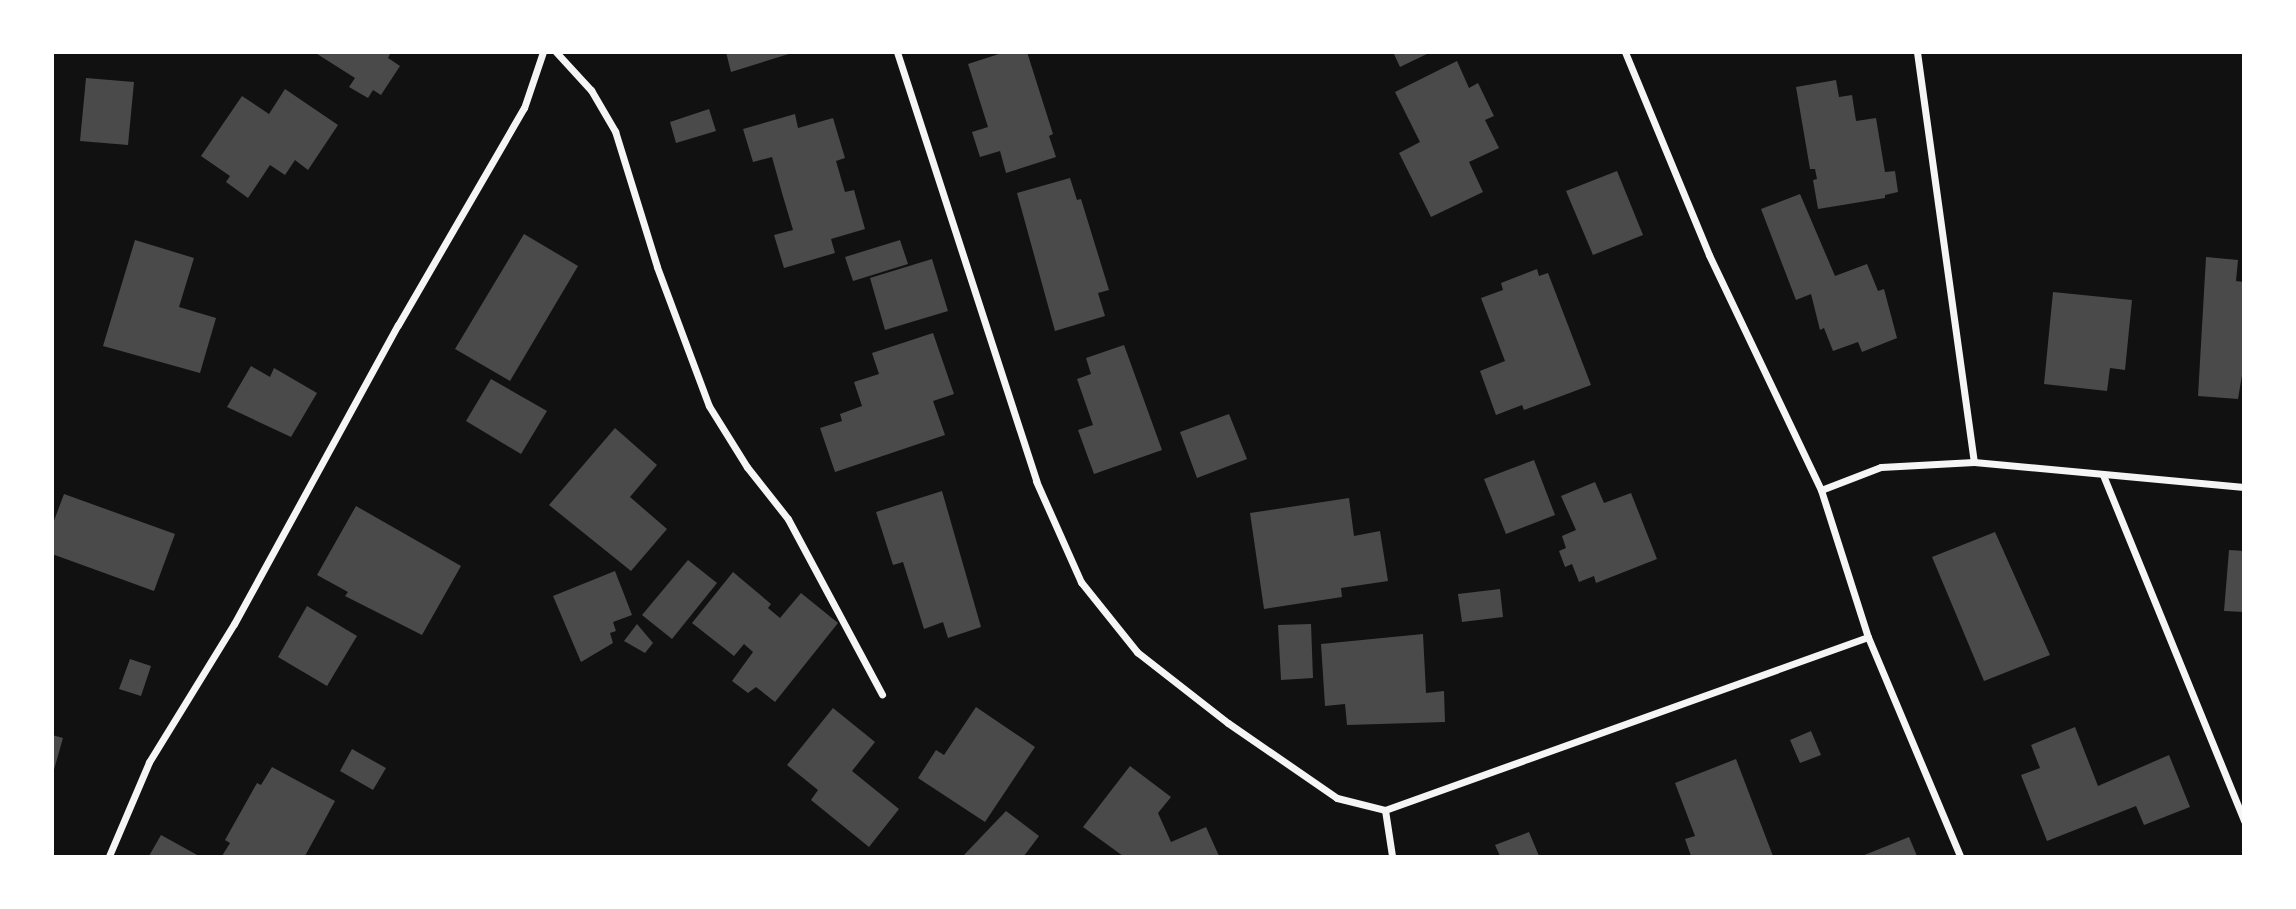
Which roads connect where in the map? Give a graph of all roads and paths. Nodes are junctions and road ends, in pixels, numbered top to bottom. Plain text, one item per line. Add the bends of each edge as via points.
1 (543, 52) edge
2 (556, 52) edge
3 (897, 52) edge
4 (1625, 52) edge
5 (1917, 52) edge
6 (1974, 462) junction
7 (2103, 475) junction
8 (2244, 487) edge
9 (1821, 490) junction
10 (1868, 637) junction
11 (882, 694) dead end
12 (1385, 810) junction
13 (2244, 821) edge
14 (109, 856) edge
15 (1392, 856) edge
16 (1960, 856) edge

1 - 14 street via 524,107 398,324 234,624 149,762
2 - 11 street via 591,90 615,131 657,267 709,406 747,467 788,519
3 - 12 street via 1036,481 1081,582 1137,652 1228,723 1337,797
4 - 9 street via 1709,255
5 - 6 street
6 - 7 street
6 - 9 street via 1881,467
7 - 8 street
7 - 13 street
9 - 10 street
10 - 12 street
10 - 16 street
12 - 15 street

